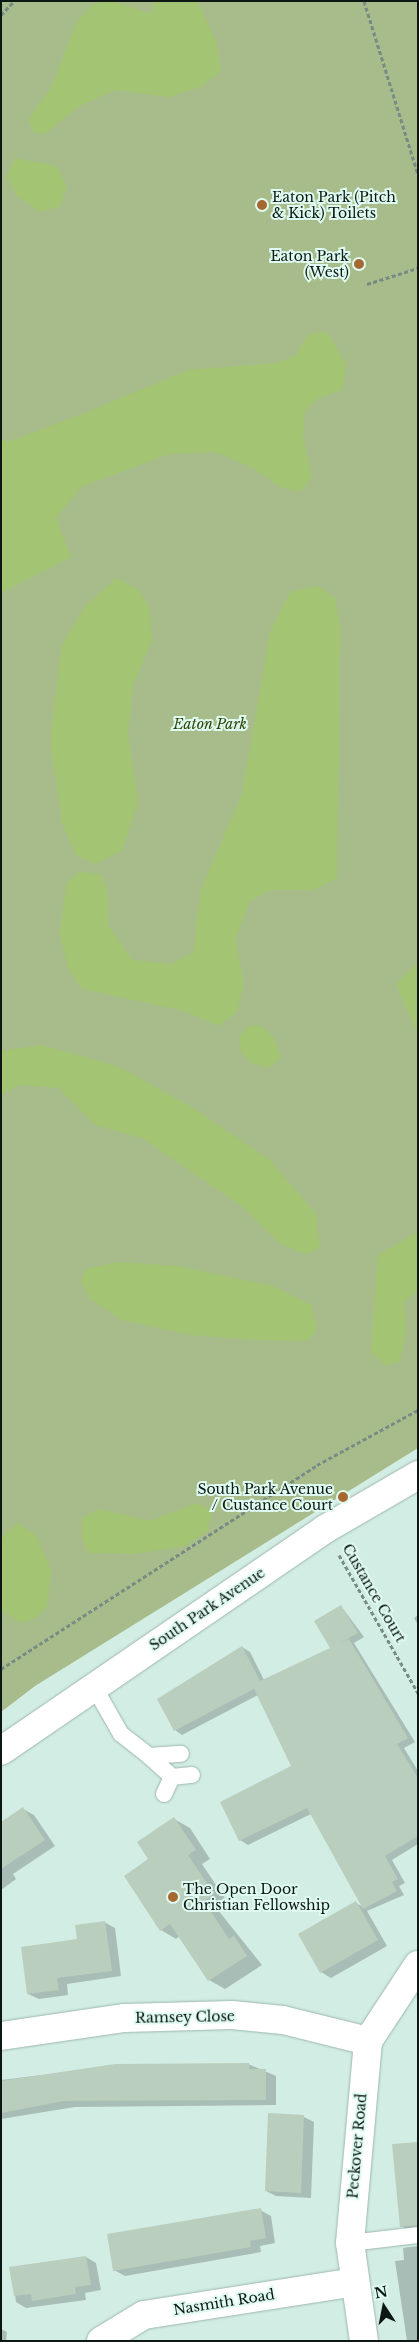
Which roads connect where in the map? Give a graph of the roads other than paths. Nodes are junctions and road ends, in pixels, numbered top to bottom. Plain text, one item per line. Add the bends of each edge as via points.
1 (418, 1475) edge
2 (93, 1685) junction
3 (1, 1751) edge
4 (181, 1754) dead end
5 (149, 1756) junction
6 (192, 1775) dead end
7 (172, 1777) junction
8 (164, 1794) dead end
9 (418, 1965) edge
10 (1, 2036) edge
11 (368, 2041) junction
12 (418, 2235) edge
13 (350, 2243) junction
14 (354, 2282) junction
15 (101, 2341) edge
16 (364, 2341) edge

1 - 2 street, South Park Avenue via 325,1530
2 - 3 street, South Park Avenue
2 - 5 lane via 121,1734
4 - 5 lane
5 - 7 lane
6 - 7 lane
7 - 8 lane
9 - 11 street, Peckover Road
10 - 11 street, Ramsey Close via 125,2018 232,2015 282,2020
11 - 13 street, Peckover Road
12 - 13 lane
13 - 14 street, Peckover Road
14 - 15 street, Nasmith Road via 144,2315
14 - 16 street, Peckover Road

